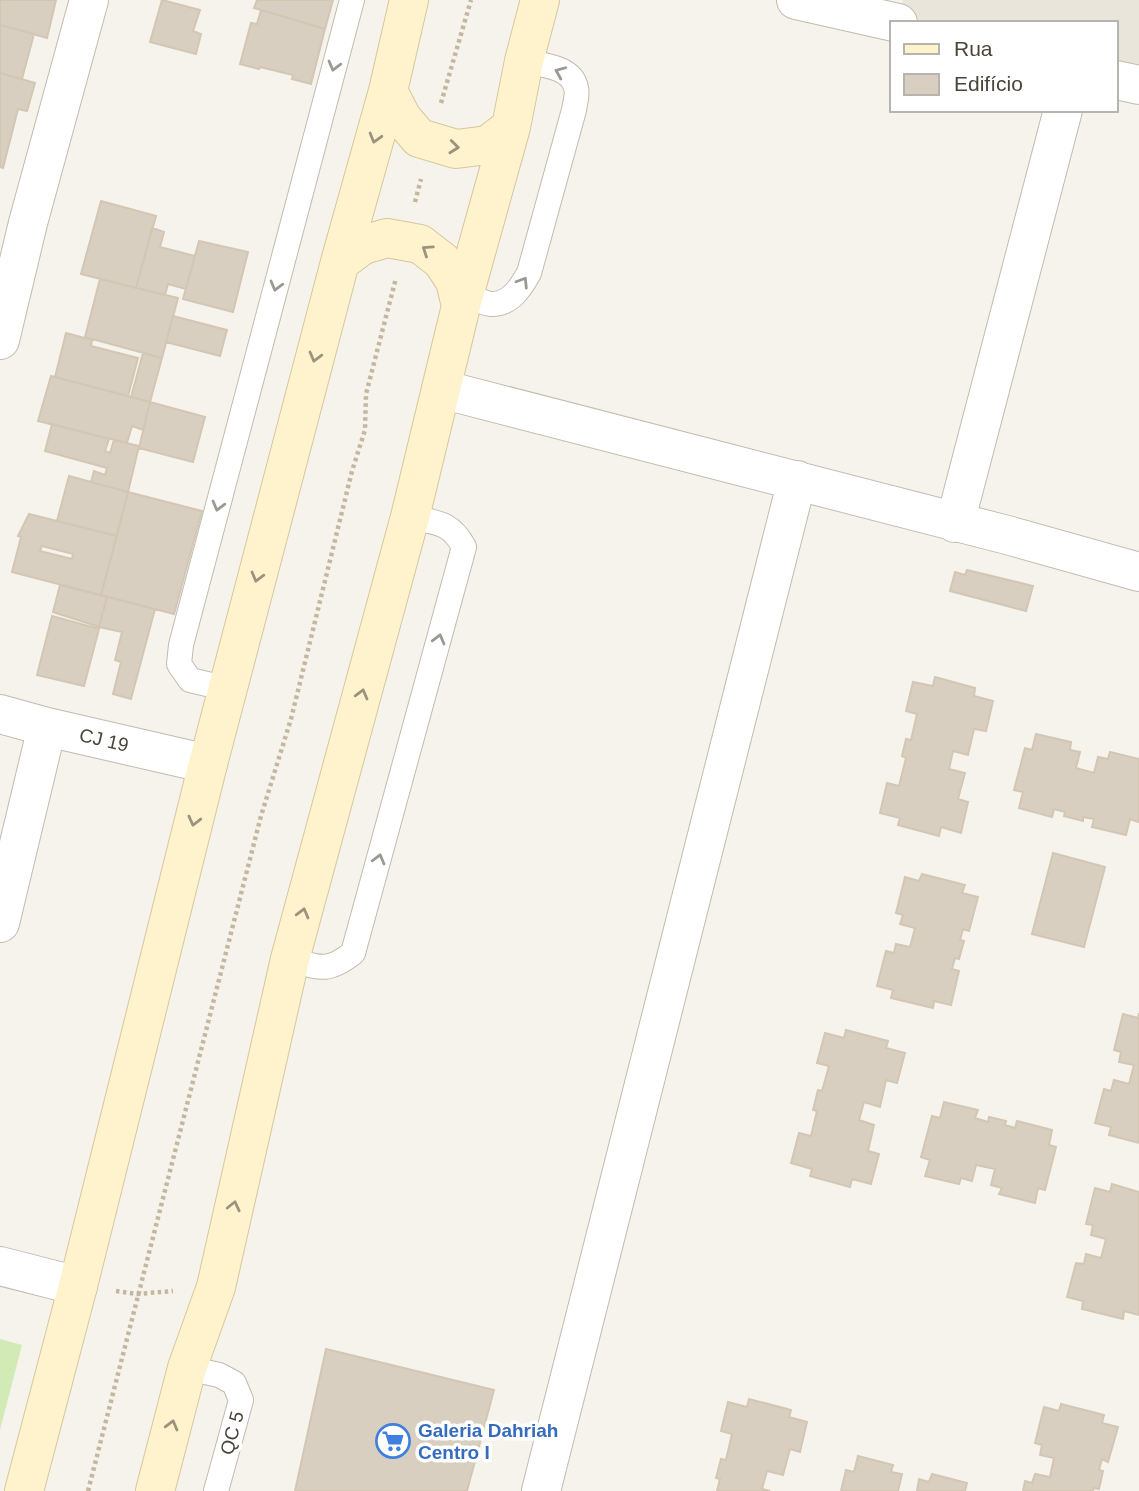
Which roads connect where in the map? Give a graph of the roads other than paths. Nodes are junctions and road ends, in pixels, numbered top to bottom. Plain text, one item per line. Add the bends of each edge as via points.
1 (89, 0) edge
2 (352, 0) edge
3 (409, 0) edge
4 (540, 0) edge
5 (796, 0) edge
6 (903, 0) edge
7 (890, 21) edge
8 (898, 21) edge
9 (524, 61) junction
10 (1118, 80) edge
11 (1139, 85) edge
12 (388, 91) junction
13 (1062, 112) edge
14 (512, 127) junction
15 (14, 219) edge
16 (340, 262) junction
17 (464, 300) junction
18 (0, 340) edge
19 (441, 389) junction
20 (797, 480) junction
21 (410, 517) junction
22 (956, 523) junction
23 (1139, 572) edge
24 (228, 690) junction
25 (0, 713) edge
26 (47, 727) junction
27 (208, 764) junction
28 (0, 923) edge
29 (290, 959) junction
30 (0, 1266) edge
31 (78, 1286) junction
32 (187, 1368) junction
33 (24, 1491) edge
34 (155, 1491) edge
35 (216, 1491) edge
36 (541, 1491) edge

1 - 15 street
2 -> 24 lane via 181,645 179,664 190,680
3 - 12 main road
4 - 9 main road
5 - 7 street
6 - 8 street
9 - 14 main road
17 -> 9 lane via 491,304 520,290 529,273 573,110 577,89 572,77
10 - 11 street
12 -> 14 main road via 402,118 419,138 430,142 456,149 488,145
12 -> 16 main road
13 - 22 street
14 - 17 main road
15 - 18 street
17 -> 16 main road via 442,261 419,244 387,238 362,245
16 -> 24 main road
17 - 19 main road
19 - 20 street
19 - 21 main road
20 - 22 street
20 - 36 street
29 -> 21 main road
29 -> 21 lane via 321,968 354,953 464,547 446,525
22 - 23 street
24 - 27 main road
25 - 26 street, CJ 19
26 - 27 street, CJ 19
26 - 28 street
27 -> 31 main road
32 -> 29 main road via 216,1287
30 - 31 street
31 - 33 main road
34 -> 32 main road
32 - 35 lane, QC 5 via 234,1383 241,1400

